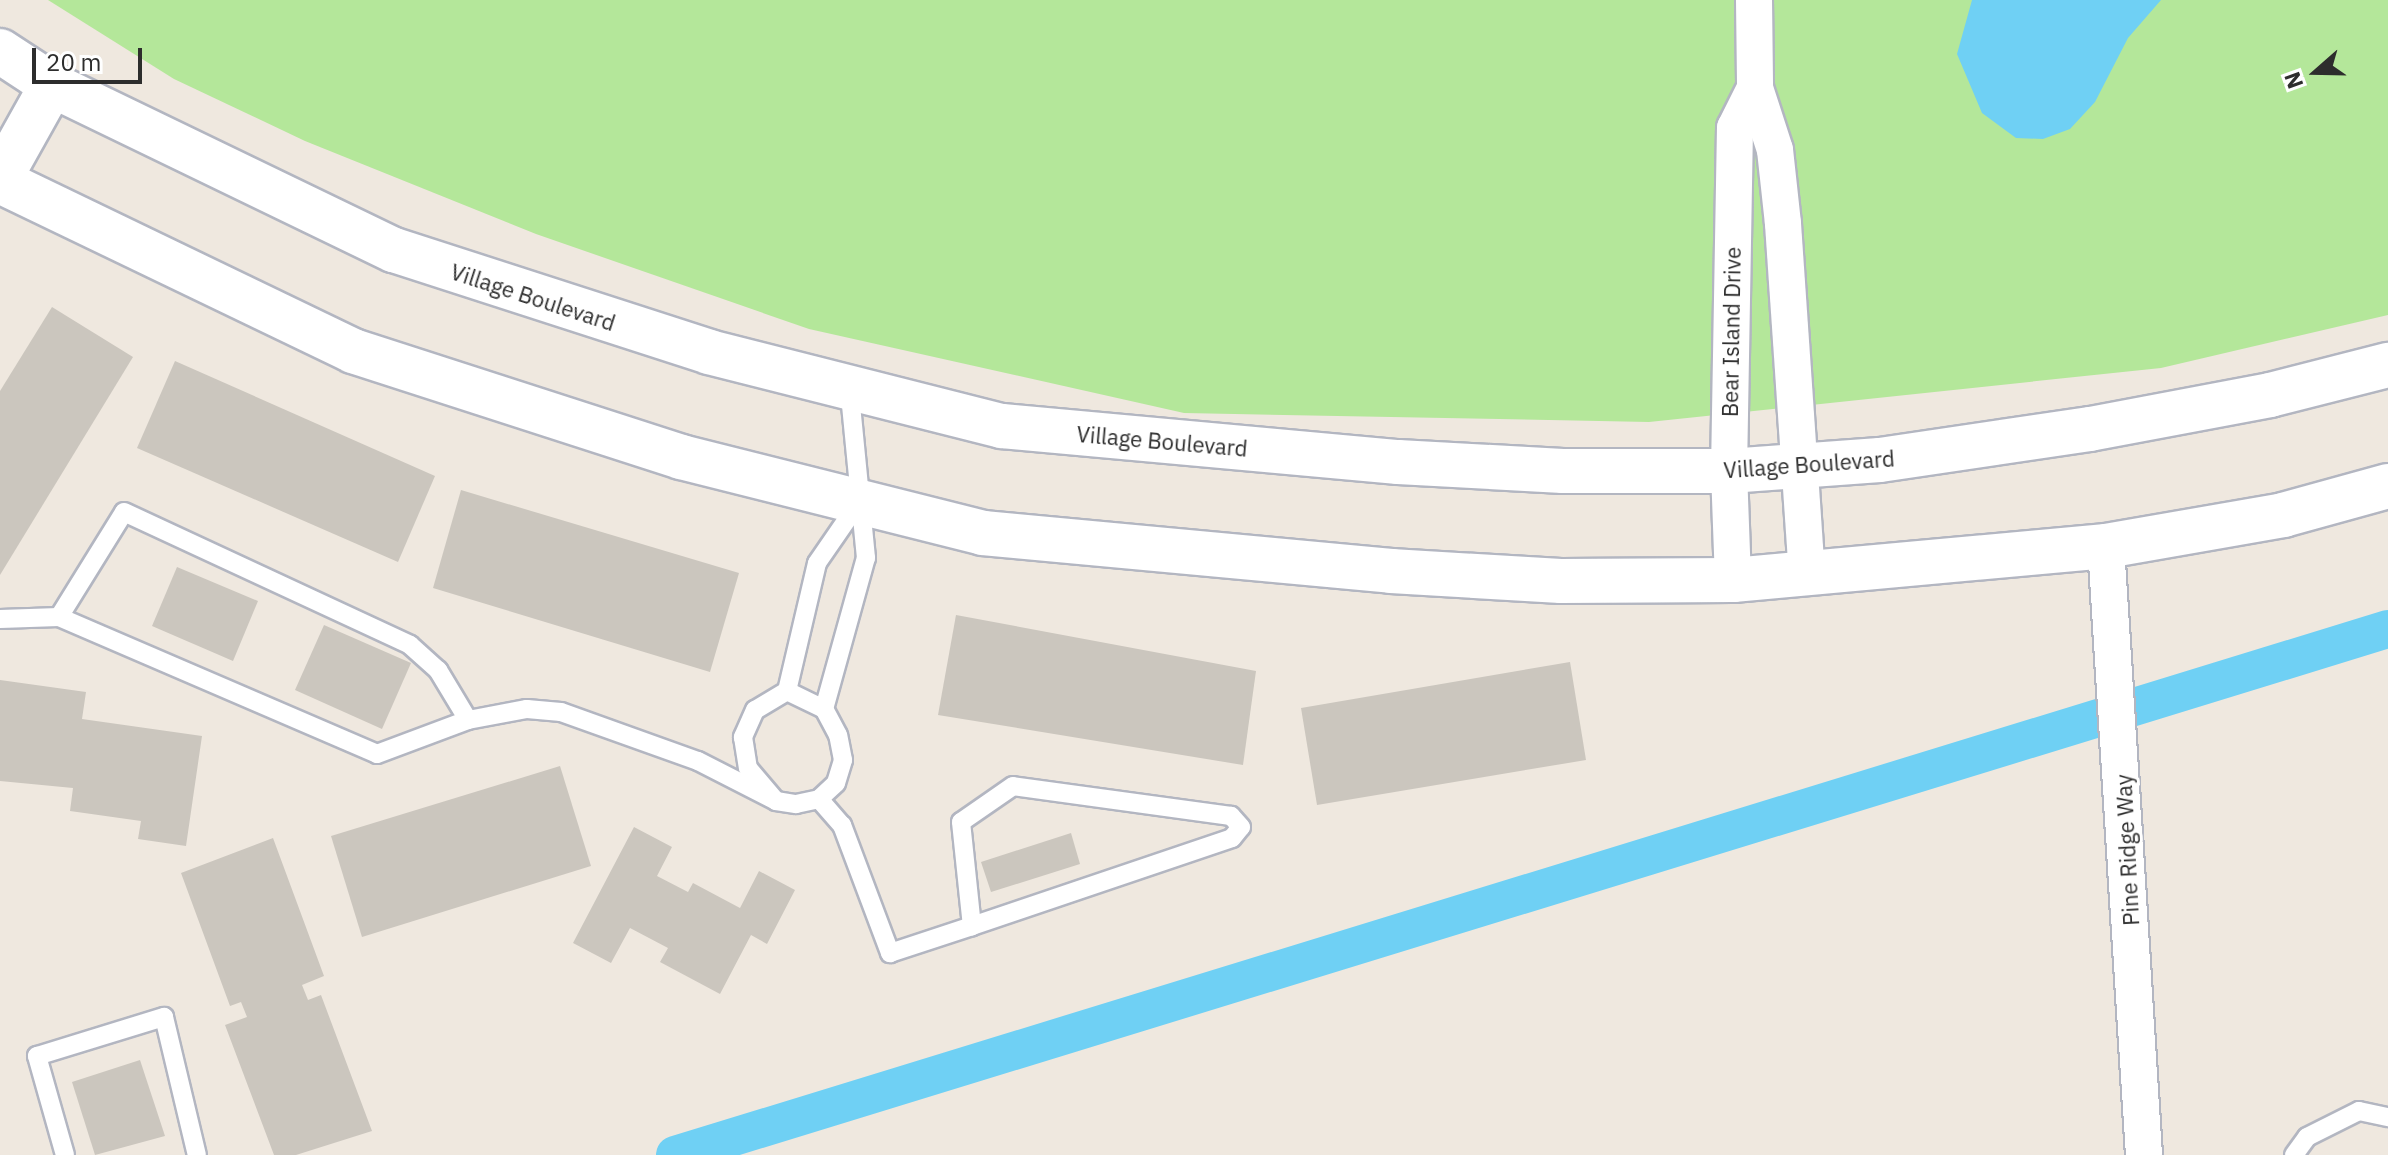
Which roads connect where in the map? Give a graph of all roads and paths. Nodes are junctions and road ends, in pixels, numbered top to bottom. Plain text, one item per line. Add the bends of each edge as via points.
1 (1754, 0) edge
2 (0, 51) edge
3 (52, 85) junction
4 (1755, 88) junction
5 (0, 179) edge
6 (2388, 365) edge
7 (849, 384) junction
8 (1798, 466) junction
9 (1729, 471) junction
10 (2388, 486) edge
11 (857, 505) junction
12 (2106, 546) junction
13 (1807, 575) junction
14 (1733, 580) junction
15 (59, 617) junction
16 (0, 619) edge
17 (787, 691) junction
18 (824, 709) junction
19 (468, 720) junction
20 (819, 799) junction
21 (776, 801) junction
22 (972, 926) junction
23 (2388, 1117) edge
24 (65, 1155) edge
25 (197, 1155) edge
26 (2144, 1155) edge
27 (2294, 1155) edge

1 - 4 street, Bear Island Drive
2 - 3 street, Village Boulevard
3 - 5 street
3 - 7 street, Village Boulevard via 394,250 709,352
4 - 8 street, Bear Island Drive via 1775,150
4 - 9 street, Bear Island Drive via 1735,128
5 - 11 street via 353,351 547,417
6 - 8 street, Village Boulevard via 2270,395 2090,429 1880,460
7 - 9 street, Village Boulevard via 1002,426 1398,462 1563,471
7 - 11 lane
8 - 9 street, Village Boulevard
8 - 13 street, Bear Island Drive
9 - 14 street, Bear Island Drive
10 - 12 street via 2283,515
11 - 14 street via 983,533 1376,570 1561,581
11 - 17 lane via 817,563
11 - 18 lane via 866,558
12 - 13 street
12 - 26 street, Pine Ridge Way
13 - 14 street
15 - 16 lane
15 - 19 lane via 377,754
15 - 19 lane via 124,512 410,645 438,670
17 - 18 lane
17 - 21 lane via 755,710 743,737 748,768
18 - 20 lane via 838,735 843,760 836,783
19 - 21 lane via 527,709 597,721 698,761
20 - 21 lane
20 - 22 lane via 842,825 890,953
22 - 22 lane via 1232,838 1241,827 1231,816 1013,786 961,822
23 - 27 lane via 2359,1111 2307,1137
24 - 25 lane via 37,1056 164,1017

